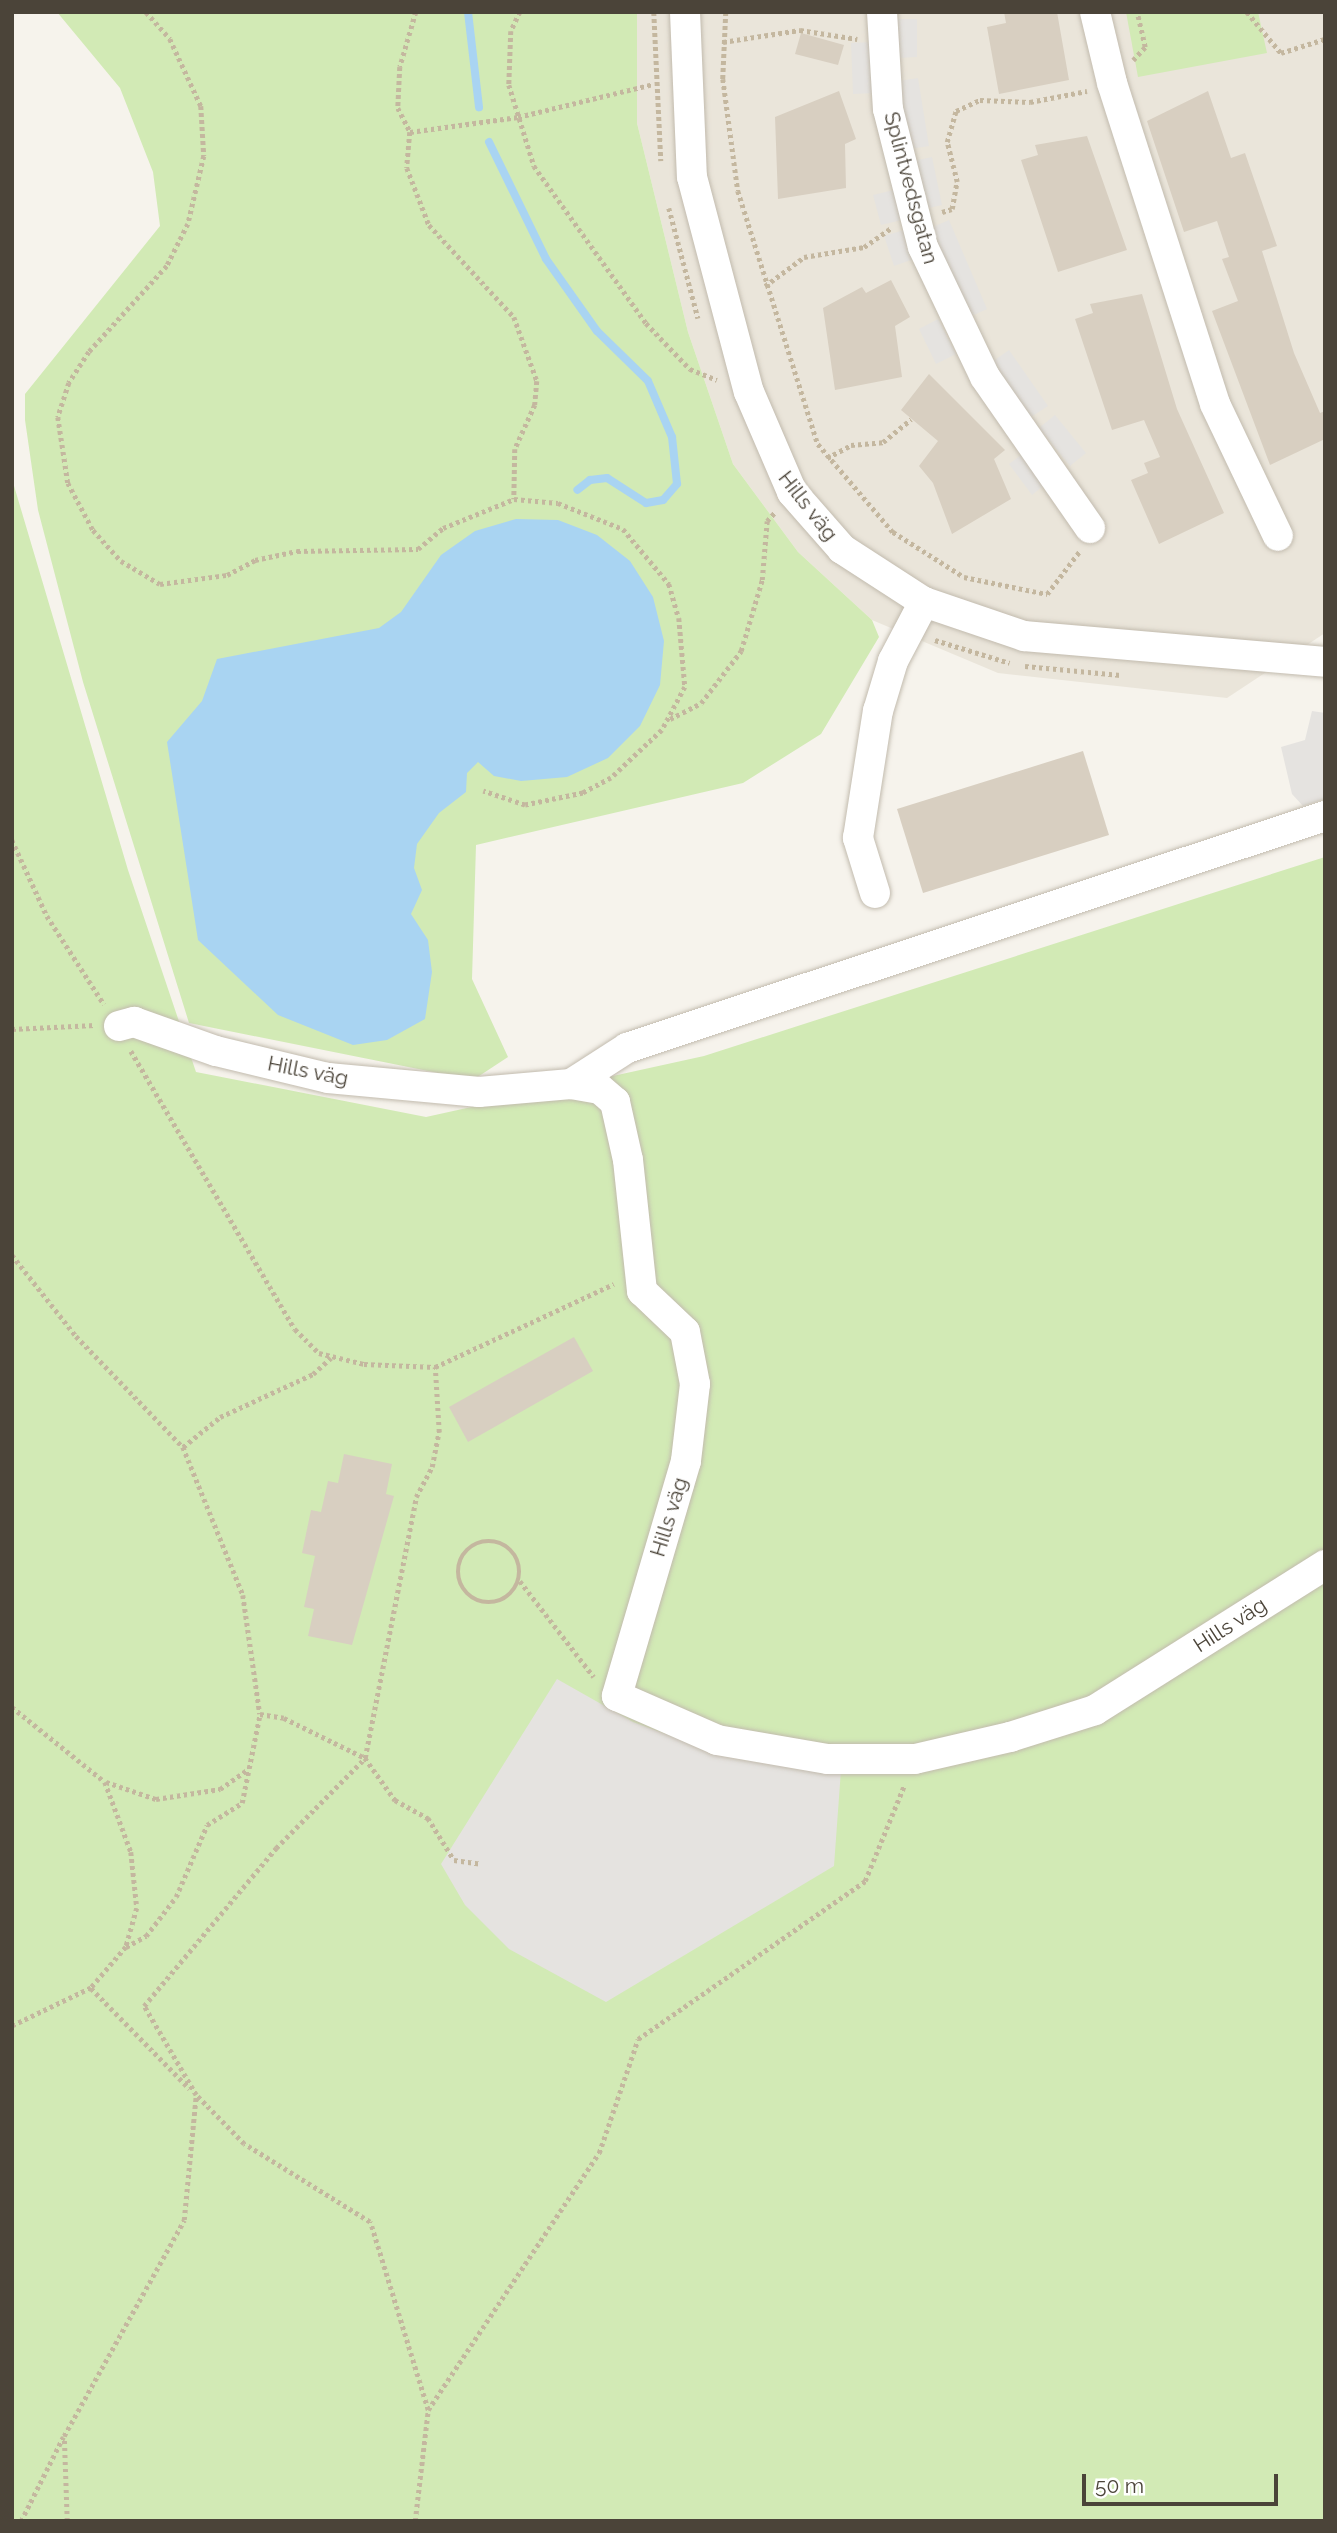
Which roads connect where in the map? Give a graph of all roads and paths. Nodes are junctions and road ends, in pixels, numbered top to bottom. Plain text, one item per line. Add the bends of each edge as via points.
1 (146, 12) edge
2 (416, 12) edge
3 (520, 12) edge
4 (654, 12) edge
5 (685, 12) edge
6 (726, 12) edge
7 (1095, 12) edge
8 (1137, 12) edge
9 (1247, 12) edge
10 (882, 24) edge
11 (1325, 39) edge
12 (723, 42) junction
13 (1112, 83) junction
14 (653, 84) junction
15 (518, 117) junction
16 (410, 132) junction
17 (662, 172) dead end
18 (667, 196) dead end
19 (916, 220) junction
20 (765, 286) junction
21 (701, 327) dead end
22 (713, 366) dead end
23 (717, 380) junction
24 (722, 391) dead end
25 (911, 419) dead end
26 (827, 458) junction
27 (772, 498) dead end
28 (514, 499) junction
29 (778, 508) junction
30 (784, 518) dead end
31 (1090, 528) joint
32 (1278, 536) dead end
33 (917, 615) junction
34 (1325, 662) edge
35 (1125, 675) dead end
36 (668, 720) junction
37 (483, 791) dead end
38 (1325, 816) edge
39 (12, 840) edge
40 (875, 893) dead end
41 (119, 1026) junction
42 (12, 1029) edge
43 (571, 1084) junction
44 (12, 1255) edge
45 (642, 1291) junction
46 (331, 1358) junction
47 (435, 1367) junction
48 (183, 1447) junction
49 (1325, 1565) edge
50 (520, 1580) junction
51 (617, 1696) junction
52 (12, 1707) edge
53 (260, 1714) junction
54 (365, 1758) junction
55 (915, 1759) junction
56 (246, 1771) junction
57 (105, 1782) junction
58 (481, 1864) dead end
59 (126, 1947) junction
60 (91, 1987) junction
61 (12, 2026) edge
62 (196, 2095) junction
63 (428, 2410) junction
64 (64, 2435) junction
65 (21, 2521) edge
66 (67, 2521) edge
67 (415, 2521) edge

1 - 28 path via 170,39 201,106 204,156 188,224 167,266 89,352 58,417 68,483 93,530 121,561 160,583 197,581 297,551 418,549 443,528 488,504
2 - 16 path via 400,67 398,108
3 - 15 path via 511,31 509,85
4 - 14 path
5 - 33 street, Hills väg via 692,177 738,355 775,462 842,549
6 - 12 path
7 - 13 street
8 - 13 path via 1145,47
9 - 11 path via 1281,53
10 - 12 path
10 - 19 street, Splintvedsgatan via 888,109
12 - 20 path via 729,138
13 - 19 path via 1030,102 980,100 956,111 947,142 957,182 952,209
13 - 32 street via 1215,404
14 - 15 path
14 - 17 path
15 - 16 path
15 - 23 path via 534,166 646,323 690,369
16 - 28 path via 407,168 429,225 514,317 537,381 534,405 515,449
18 - 21 path
19 - 20 path via 885,230 864,247 804,257
19 - 31 street, Splintvedsgatan via 951,315 985,377
20 - 26 path via 796,386
22 - 23 path
23 - 24 path
25 - 26 path via 883,442 851,445
26 - 31 path via 893,532 964,577 1046,594 1074,563
27 - 29 path
28 - 36 path via 558,503 623,529 669,584 685,660 685,687
29 - 30 path
29 - 36 path via 767,521 762,580 741,651 701,703
33 - 34 street, Hills väg via 1024,636
33 - 35 path via 985,658
33 - 40 street via 878,711 858,838
36 - 37 path via 641,753 583,793 525,805
38 - 43 street via 627,1048
39 - 41 path via 47,916
41 - 42 path
41 - 43 street, Hills väg via 134,1022 216,1051 328,1077 479,1093
41 - 46 path via 295,1329
43 - 45 street, Hills väg via 607,1095 623,1120
44 - 48 path via 76,1336
45 - 47 path via 618,1283 583,1294
45 - 51 street, Hills väg via 685,1332 695,1384 693,1422
46 - 47 path
46 - 48 path via 313,1374 220,1417
47 - 54 path via 439,1432 432,1467 416,1497
48 - 53 path via 243,1595
49 - 55 street, Hills väg via 1095,1710
50 - 50 path via 509,1597 480,1602 464,1591 460,1561 483,1541 504,1544 519,1559
50 - 51 path via 600,1685
51 - 55 street, Hills väg via 717,1740 827,1759
52 - 57 path
53 - 54 path via 284,1718
53 - 56 path
54 - 58 path via 395,1800 428,1818 454,1860
54 - 62 path via 276,1848 144,2006
55 - 63 path via 865,1881 638,2039 599,2153
56 - 57 path via 220,1789 156,1799
56 - 59 path via 242,1803 206,1825 176,1897 146,1936
57 - 59 path via 131,1852 137,1908
59 - 60 path
60 - 61 path
60 - 62 path
62 - 63 path via 244,2144 370,2222
62 - 64 path via 184,2220
63 - 67 path
64 - 65 path
64 - 66 path

